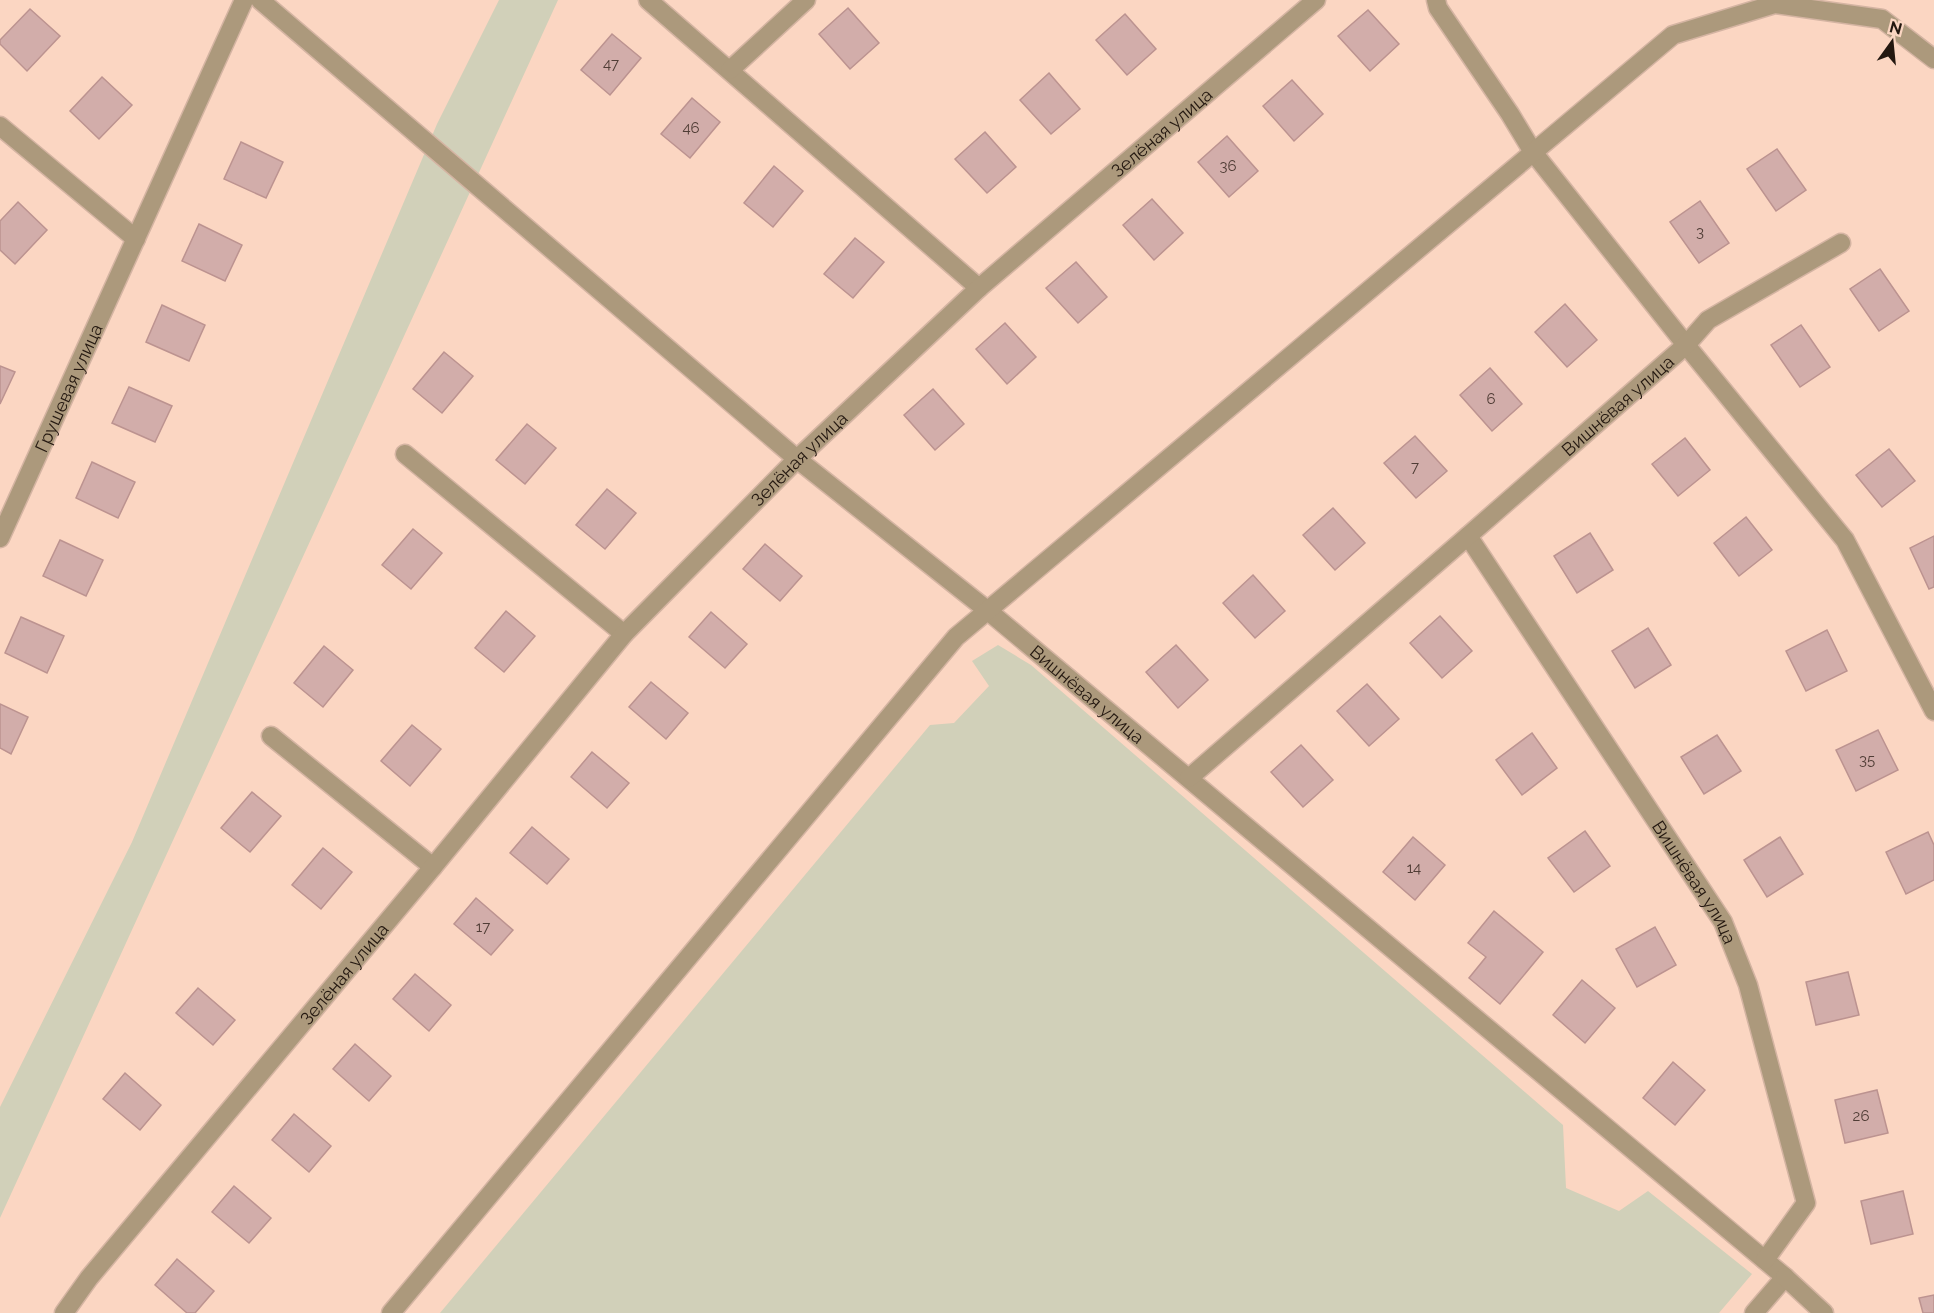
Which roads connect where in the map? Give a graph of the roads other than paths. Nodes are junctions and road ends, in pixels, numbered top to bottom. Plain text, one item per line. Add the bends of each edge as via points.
1 (244, 0) edge
2 (260, 0) edge
3 (648, 0) edge
4 (807, 0) edge
5 (1316, 0) edge
6 (1436, 0) edge
7 (1934, 59) edge
8 (729, 70) junction
9 (0, 126) edge
10 (1533, 152) junction
11 (136, 239) junction
12 (1841, 243) dead end
13 (979, 288) junction
14 (1686, 345) junction
15 (405, 454) dead end
16 (797, 459) junction
17 (1468, 537) junction
18 (0, 538) edge
19 (987, 610) junction
20 (624, 634) junction
21 (1934, 711) edge
22 (271, 736) dead end
23 (1188, 778) junction
24 (433, 867) junction
25 (1765, 1260) junction
26 (1785, 1277) junction
27 (64, 1313) edge
28 (391, 1313) edge
29 (1754, 1313) edge
30 (1824, 1313) edge

1 - 11 street, Грушевая улица
2 - 16 street, Вишнёвая улица
3 - 8 street
4 - 8 street
5 - 13 street, Зелёная улица
6 - 10 street, Вишнёвая улица
7 - 10 street via 1882,19 1775,4 1673,35
8 - 13 street
9 - 11 street
10 - 14 street, Вишнёвая улица
10 - 19 street
11 - 18 street, Грушевая улица
12 - 14 street, Вишнёвая улица via 1708,320
13 - 16 street, Зелёная улица
14 - 17 street, Вишнёвая улица
14 - 21 street, Вишнёвая улица via 1845,540
15 - 20 street
16 - 19 street, Вишнёвая улица
16 - 20 street, Зелёная улица
17 - 23 street, Вишнёвая улица
17 - 25 street, Вишнёвая улица via 1723,922 1748,985 1806,1203
19 - 23 street, Вишнёвая улица
19 - 28 street via 956,637
20 - 24 street, Зелёная улица
22 - 24 street
23 - 25 street, Вишнёвая улица
24 - 27 street, Зелёная улица via 89,1278
25 - 26 street, Вишнёвая улица
26 - 29 street
26 - 30 street, Вишнёвая улица

